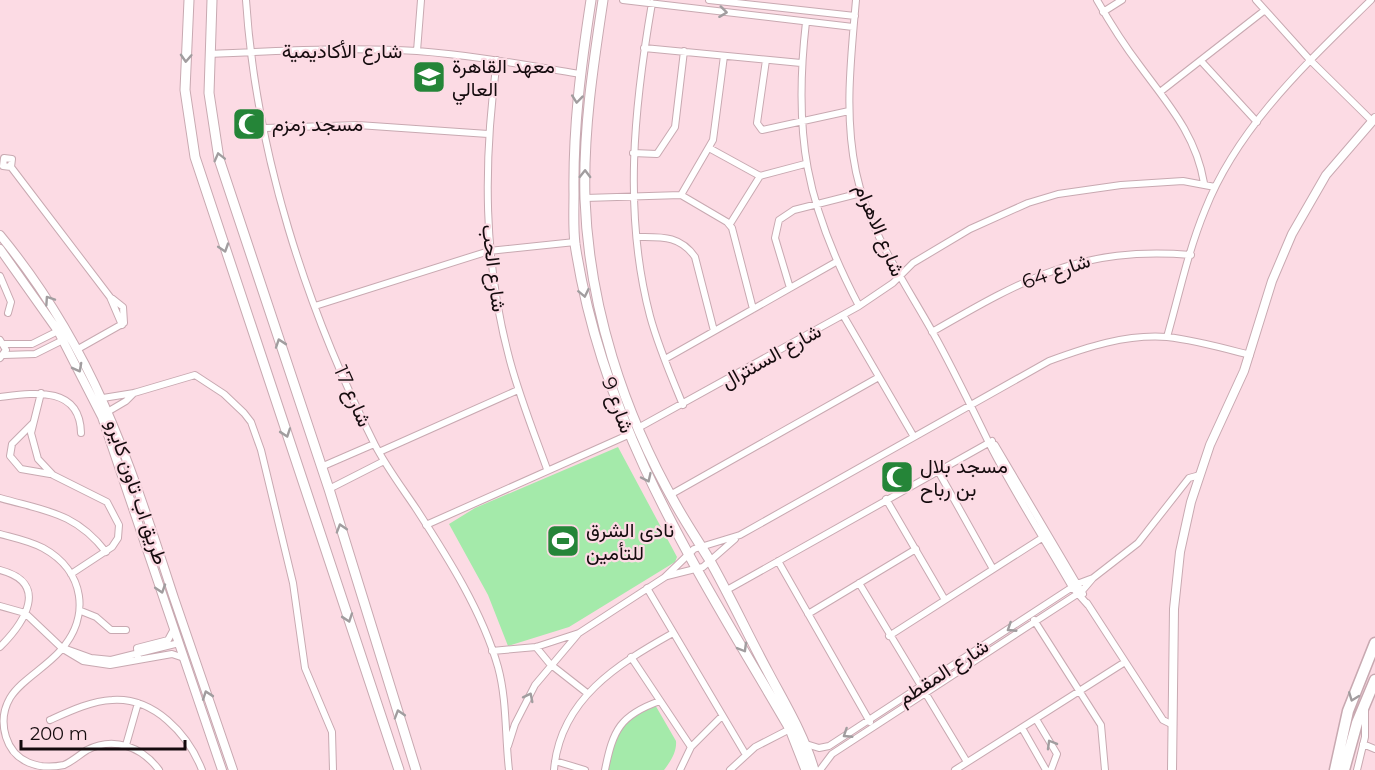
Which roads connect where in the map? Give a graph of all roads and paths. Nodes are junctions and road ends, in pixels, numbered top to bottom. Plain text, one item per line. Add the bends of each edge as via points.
1 (189, 0) edge
2 (212, 0) edge
3 (246, 0) edge
4 (421, 0) edge
5 (591, 0) edge
6 (603, 0) edge
7 (623, 0) edge
8 (709, 0) edge
9 (856, 0) edge
10 (1097, 0) edge
11 (1122, 0) edge
12 (1256, 0) edge
13 (1370, 0) edge
14 (652, 3) junction
15 (1265, 10) junction
16 (1103, 12) junction
17 (855, 16) junction
18 (806, 22) junction
19 (853, 27) junction
20 (644, 48) junction
21 (417, 51) junction
22 (684, 51) junction
23 (250, 52) junction
24 (210, 54) junction
25 (724, 56) junction
26 (497, 60) junction
27 (766, 60) junction
28 (1310, 60) junction
29 (1201, 62) junction
30 (801, 63) junction
31 (580, 74) junction
32 (1160, 92) junction
33 (849, 111) junction
34 (1373, 120) edge
35 (1257, 122) junction
36 (801, 123) junction
37 (265, 128) junction
38 (488, 135) junction
39 (709, 148) junction
40 (633, 153) junction
41 (2, 155) edge
42 (806, 164) junction
43 (2, 167) edge
44 (11, 167) junction
45 (760, 176) junction
46 (1204, 183) junction
47 (1215, 187) junction
48 (861, 193) junction
49 (681, 195) junction
50 (633, 196) junction
51 (585, 198) junction
52 (815, 205) junction
53 (730, 224) junction
54 (0, 235) edge
55 (637, 237) junction
56 (575, 242) junction
57 (0, 249) edge
58 (489, 251) junction
59 (1191, 255) junction
60 (836, 262) junction
61 (0, 276) edge
62 (899, 277) junction
63 (790, 288) junction
64 (3, 293) edge
65 (315, 306) junction
66 (859, 306) junction
67 (753, 309) junction
68 (8, 313) dead end
69 (843, 315) junction
70 (58, 331) junction
71 (714, 331) junction
72 (932, 332) junction
73 (1167, 337) junction
74 (63, 340) junction
75 (3, 342) edge
76 (78, 349) junction
77 (1250, 355) junction
78 (2, 356) edge
79 (665, 360) junction
80 (879, 377) junction
81 (518, 390) junction
82 (41, 393) junction
83 (134, 393) junction
84 (0, 397) edge
85 (103, 398) junction
86 (972, 404) junction
87 (683, 405) junction
88 (109, 411) junction
89 (33, 422) junction
90 (638, 428) junction
91 (81, 433) dead end
92 (628, 435) junction
93 (914, 437) junction
94 (990, 440) junction
95 (374, 444) junction
96 (379, 452) junction
97 (384, 461) junction
98 (321, 467) junction
99 (547, 469) junction
100 (937, 470) junction
101 (53, 475) junction
102 (1200, 475) junction
103 (329, 489) junction
104 (670, 495) junction
105 (0, 498) edge
106 (886, 499) junction
107 (676, 506) junction
108 (662, 507) junction
109 (426, 525) junction
110 (0, 534) edge
111 (740, 535) junction
112 (1045, 536) junction
113 (702, 547) junction
114 (916, 549) junction
115 (106, 552) junction
116 (689, 554) junction
117 (710, 561) junction
118 (778, 561) junction
119 (696, 568) junction
120 (993, 569) junction
121 (0, 570) edge
122 (71, 574) junction
123 (665, 577) junction
124 (1093, 578) junction
125 (859, 583) junction
126 (1075, 586) junction
127 (647, 588) junction
128 (725, 591) junction
129 (1079, 593) junction
130 (945, 600) junction
131 (0, 606) edge
132 (81, 611) junction
133 (25, 613) junction
134 (808, 614) junction
135 (1031, 615) junction
136 (1035, 622) junction
137 (174, 628) junction
138 (126, 630) dead end
139 (579, 633) junction
140 (674, 633) junction
141 (889, 636) junction
142 (179, 643) junction
143 (1375, 643) edge
144 (165, 644) junction
145 (0, 647) edge
146 (536, 647) junction
147 (63, 648) junction
148 (492, 651) junction
149 (168, 655) junction
150 (137, 657) junction
151 (631, 657) junction
152 (184, 658) junction
153 (1125, 662) junction
154 (550, 664) junction
155 (1375, 680) edge
156 (919, 687) junction
157 (1080, 690) junction
158 (587, 693) junction
159 (924, 694) junction
160 (660, 701) junction
161 (138, 703) junction
162 (1364, 704) junction
163 (202, 711) junction
164 (722, 716) junction
165 (1036, 719) junction
166 (50, 720) dead end
167 (869, 720) junction
168 (1173, 725) junction
169 (873, 727) junction
170 (1022, 728) junction
171 (790, 729) junction
172 (805, 743) junction
173 (224, 744) junction
174 (1363, 744) junction
175 (126, 745) junction
176 (691, 747) junction
177 (1375, 749) edge
178 (507, 751) junction
179 (746, 755) junction
180 (802, 757) junction
181 (555, 761) junction
182 (967, 762) junction
183 (159, 770) edge
184 (202, 770) edge
185 (222, 770) edge
186 (232, 770) edge
187 (333, 770) edge
188 (399, 770) edge
189 (416, 770) edge
190 (509, 770) edge
191 (554, 770) edge
192 (585, 770) edge
193 (605, 770) edge
194 (680, 770) edge
195 (730, 770) edge
196 (796, 770) edge
197 (806, 770) edge
198 (814, 770) edge
199 (820, 770) edge
200 (955, 770) edge
201 (1048, 770) edge
202 (1105, 770) edge
203 (1172, 770) edge
204 (1335, 770) edge
205 (1344, 770) edge
206 (1357, 770) edge

1 -> 188 main road via 185,90 195,157
2 - 24 main road
3 - 23 street, شارع 17
4 - 21 street
5 - 31 main road, شارع 9
51 -> 6 main road, شارع 9 via 588,112
7 - 14 street
8 - 17 street
9 - 17 street, شارع الاهرام
10 - 16 street
11 - 16 street
12 - 15 street
13 - 28 street
14 -> 18 street
14 - 20 street
15 - 28 street
15 - 29 street
16 - 32 street
17 - 19 street, شارع الاهرام
18 - 19 street
18 - 30 street
19 - 33 street, شارع الاهرام
20 - 22 street
20 - 40 street
21 - 23 street, شارع الأكاديمية
21 - 26 street, شارع الأكاديمية
22 - 25 street
22 - 40 street via 675,127 657,154
23 - 24 street, شارع الأكاديمية
23 - 37 street, شارع 17
98 -> 24 main road via 221,165 210,106
25 - 27 street
25 - 39 street
26 - 31 street, شارع الأكاديمية
26 - 38 street, شارع الحب
27 - 30 street
27 - 36 street via 758,128 767,131
28 - 34 street
28 - 35 street
29 - 32 street
29 - 35 street
30 - 36 street
31 -> 56 main road, شارع 9 via 574,144
32 - 46 street via 1183,122
33 - 36 street
33 - 48 street, شارع الاهرام
34 - 77 street via 1336,161 1300,217 1278,266
35 - 47 street
36 - 42 street
37 - 38 street via 369,125
37 - 65 street, شارع 17 via 285,216
38 - 58 street, شارع الحب
39 - 45 street
39 - 49 street
40 - 50 street
41 - 43 street
41 - 44 street via 12,159
42 - 45 street
42 - 52 street
43 - 44 street
44 - 76 street via 110,297 123,307 122,325
45 - 53 street
46 - 47 street, شارع السنترال
46 - 62 street, شارع السنترال via 1089,188 1028,203 970,229 913,263
47 - 59 street
48 - 52 street
48 - 62 street, شارع الاهرام
49 - 50 street
49 - 53 street
50 - 51 street
50 - 55 street
51 - 90 main road, شارع 9 via 600,308
52 - 60 street
52 - 63 street via 785,214 775,230
53 - 67 street
76 -> 54 street, طريق اب تاون كايرو via 48,298
55 - 71 street via 668,237 690,250
55 - 79 street via 647,302
56 - 58 street
56 -> 92 main road, شارع 9 via 591,326
57 - 70 street, طريق اب تاون كايرو
58 - 65 street
58 - 81 street, شارع الحب via 503,333
59 - 72 street, شارع 64 via 1130,253 1071,263 1014,285
59 - 73 street
60 - 63 street
60 - 66 street
61 - 64 street
62 - 66 street, شارع السنترال
62 - 72 street, شارع الاهرام
63 - 67 street
64 - 68 street via 11,306
65 - 95 street, شارع 17
66 - 69 street, شارع السنترال
67 - 71 street
69 - 80 street
69 - 87 street, شارع السنترال
70 - 74 street, طريق اب تاون كايرو
70 - 75 street via 32,344
70 - 76 street
71 - 79 street
72 - 86 street, شارع الاهرام
73 - 77 street
73 - 86 street via 1120,340 1083,348 1049,361
74 - 78 street via 35,354
74 -> 137 street, طريق اب تاون كايرو via 115,452
75 - 78 street
76 - 85 street, طريق اب تاون كايرو
77 - 102 street
79 - 87 street
80 - 93 street
80 - 104 street
81 - 96 street
81 - 99 street, شارع الحب
82 - 84 street
82 - 89 street
82 - 91 street via 58,396 69,404
83 - 85 street
83 - 88 street
83 - 187 street via 195,375 224,394 251,422 264,459 293,582 305,668 329,722
85 - 88 street, طريق اب تاون كايرو
86 - 93 street
86 - 94 street, شارع الاهرام
87 - 90 street, شارع السنترال
173 -> 88 street, طريق اب تاون كايرو
89 - 101 street via 35,453
89 - 101 street via 12,444 10,456 21,469
90 - 104 main road, شارع 9
92 - 99 street
92 -> 108 main road, شارع 9
93 - 111 street
94 - 100 street
94 - 112 street, شارع الاهرام
95 - 96 street, شارع 17
95 - 98 street
96 - 97 street, شارع 17
97 - 103 street
97 - 109 street, شارع 17
98 - 103 main road
99 - 109 street
100 - 106 street
100 - 120 street
101 - 115 street via 100,497 113,509 119,534
102 - 124 street via 1187,480 1138,543
102 - 168 street via 1187,517 1175,590
189 -> 103 main road
104 - 107 main road, شارع 9
105 - 115 street via 60,514 83,527
106 - 114 street
106 - 118 street
107 - 108 main road
107 - 113 main road, شارع 9
108 - 116 main road, شارع 9
109 - 148 street, شارع 17 via 462,586
110 - 122 street via 45,549
111 - 113 street
111 - 117 street
112 - 120 street
112 - 126 street, شارع الاهرام
113 - 116 street
113 - 117 main road, شارع 9
114 - 125 street
114 - 130 street
115 - 122 street
116 - 119 main road, شارع 9
116 - 123 street
117 - 119 street
117 - 128 main road, شارع 9
118 - 128 street
118 - 134 street
119 - 123 street
119 -> 171 main road, شارع 9
120 - 130 street
121 - 133 street via 26,584 30,599
122 - 132 street via 78,588
123 - 127 street
124 - 126 street
124 - 129 street
125 - 134 street
125 - 141 street
126 - 129 street, شارع الاهرام
126 - 135 street, شارع المقطم
127 - 139 street
127 - 140 street
128 - 172 main road, شارع 9
129 - 136 street, شارع المقطم
129 - 153 street, شارع الاهرام
130 - 141 street
131 - 133 street
132 - 138 street via 111,630
132 - 147 street
133 - 145 street
133 - 147 street
134 - 167 street
135 - 136 street
135 -> 156 street, شارع المقطم
136 - 157 street
136 - 159 street, شارع المقطم
137 - 142 street, طريق اب تاون كايرو
137 - 144 street
139 - 146 street
139 - 154 street
140 - 151 street
140 - 164 street
141 - 156 street
142 - 144 street
142 - 152 street, طريق اب تاون كايرو
143 -> 204 main road via 1348,711
144 - 149 street
144 - 150 street
146 - 148 street
146 - 154 street
147 - 150 street via 104,660
147 - 175 street via 10,697 3,717 13,752 29,765 49,768 66,764 96,746
148 - 178 street, شارع 17 via 504,698
149 - 150 street
149 - 152 street
151 - 158 street
151 - 160 street
152 - 163 street, طريق اب تاون كايرو
153 - 157 street
153 - 168 street, شارع الاهرام via 1163,720
154 - 158 street
178 -> 154 street via 515,724
155 - 162 main road
156 - 159 street
156 - 167 street, شارع المقطم
157 - 165 street
157 - 202 street via 1103,730
158 - 181 street via 567,723
159 - 169 street, شارع المقطم
159 - 182 street
160 - 176 street
160 - 193 street via 634,712 622,723 613,738
161 - 166 street via 106,700
161 - 175 street
161 - 184 street via 175,727
162 - 174 street
162 - 205 main road
163 - 173 street via 217,741
163 - 185 street, طريق اب تاون كايرو
164 - 176 street
164 - 179 street
165 - 170 street
201 -> 165 street via 1057,754
167 - 169 street
167 -> 172 street, شارع المقطم via 824,748
168 - 203 street
169 - 199 street, شارع المقطم via 832,754
170 - 182 street
170 - 201 street
171 - 179 street
171 - 180 main road, شارع 9
172 - 198 main road, شارع 9
173 - 186 street, طريق اب تاون كايرو
174 - 177 street
174 - 206 street
175 - 183 street via 149,758
176 - 194 street
178 - 190 street, شارع 17
179 - 195 street
180 - 196 main road
180 - 197 main road, شارع 9
181 - 191 street
181 - 192 street
182 - 200 street

